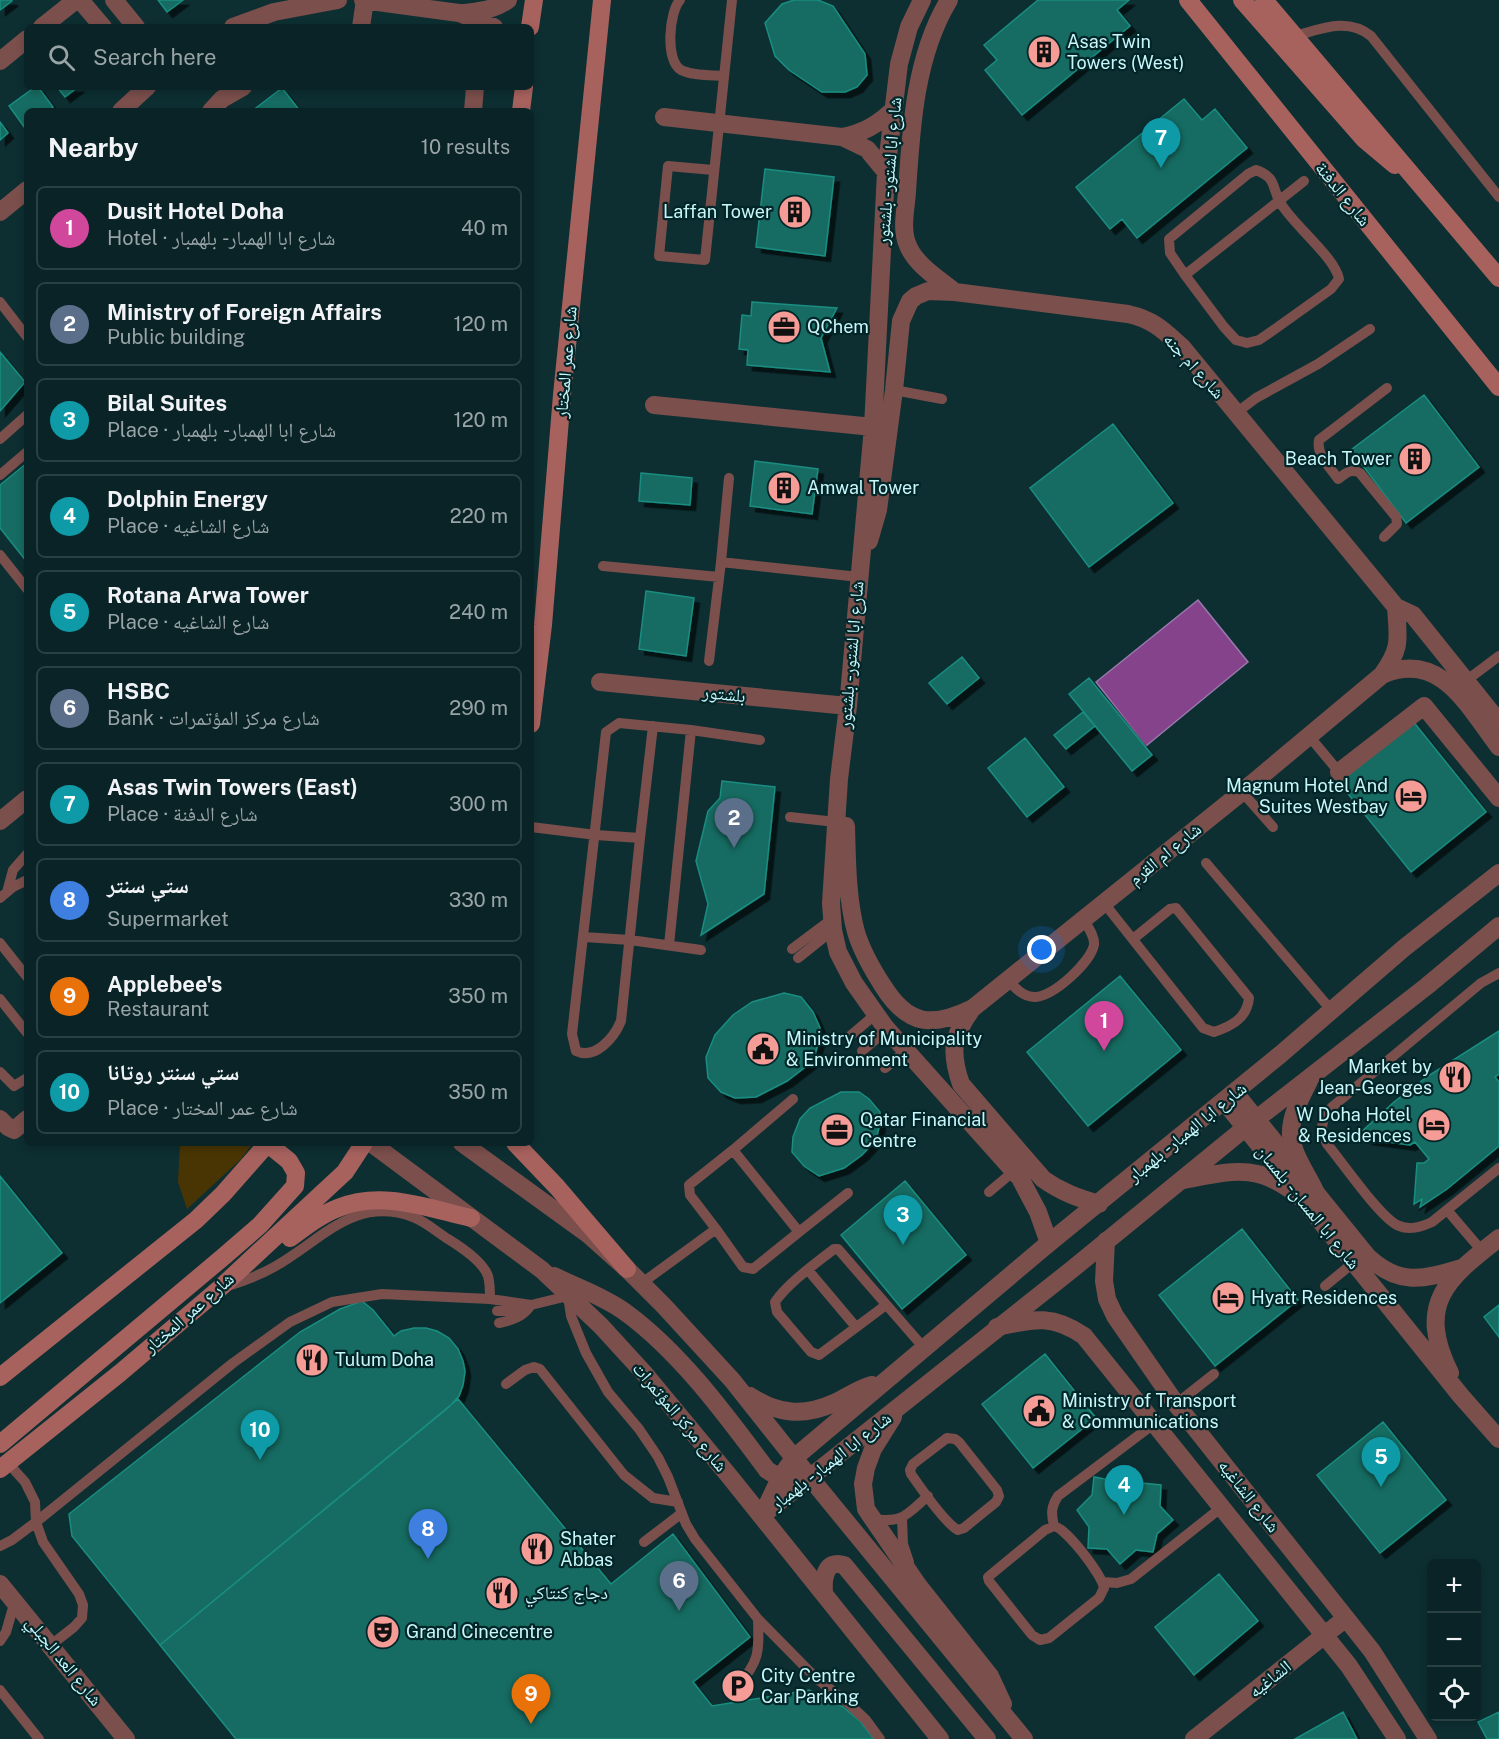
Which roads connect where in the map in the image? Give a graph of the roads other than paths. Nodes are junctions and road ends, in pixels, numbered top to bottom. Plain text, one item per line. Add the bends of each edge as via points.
1 (78, 0) edge
2 (114, 0) edge
3 (338, 0) edge
4 (352, 0) edge
5 (364, 0) edge
6 (508, 0) edge
7 (534, 0) edge
8 (602, 0) edge
9 (680, 0) edge
10 (732, 0) edge
11 (922, 0) edge
12 (949, 0) edge
13 (1188, 0) edge
14 (1242, 0) edge
15 (1264, 0) edge
16 (459, 13) junction
17 (46, 24) edge
18 (100, 24) edge
19 (134, 24) edge
20 (241, 24) edge
21 (352, 24) edge
22 (361, 24) edge
23 (486, 24) edge
24 (530, 24) edge
25 (1295, 36) junction
26 (24, 41) edge
27 (0, 61) edge
28 (724, 76) junction
29 (144, 90) edge
30 (238, 90) edge
31 (475, 90) edge
32 (524, 90) edge
33 (124, 108) edge
34 (214, 108) edge
35 (473, 108) edge
36 (521, 108) edge
37 (893, 110) junction
38 (664, 117) dead end
39 (719, 123) junction
40 (842, 137) junction
41 (713, 170) junction
42 (886, 172) junction
43 (1412, 174) junction
44 (1304, 181) dead end
45 (24, 192) edge
46 (1499, 196) edge
47 (1279, 201) junction
48 (0, 212) edge
49 (1185, 275) junction
50 (1499, 278) edge
51 (955, 292) junction
52 (0, 302) edge
53 (1370, 329) dead end
54 (24, 333) edge
55 (1499, 387) edge
56 (1387, 388) dead end
57 (894, 390) junction
58 (942, 399) dead end
59 (654, 405) dead end
60 (1236, 412) junction
61 (24, 418) edge
62 (873, 427) junction
63 (0, 439) edge
64 (24, 455) edge
65 (0, 475) edge
66 (729, 478) dead end
67 (1384, 537) dead end
68 (0, 555) edge
69 (721, 562) junction
70 (603, 566) dead end
71 (859, 570) junction
72 (719, 577) junction
73 (24, 585) edge
74 (1396, 607) junction
75 (1499, 656) edge
76 (709, 662) dead end
77 (1382, 675) junction
78 (1467, 680) junction
79 (600, 682) dead end
80 (534, 699) edge
81 (848, 706) junction
82 (1499, 722) edge
83 (654, 726) junction
84 (692, 730) junction
85 (1309, 736) junction
86 (760, 740) dead end
87 (1499, 747) edge
88 (1339, 772) joint
89 (839, 779) junction
90 (1242, 792) junction
91 (1499, 798) edge
92 (24, 802) edge
93 (790, 818) dead end
94 (0, 821) edge
95 (836, 822) junction
96 (534, 827) edge
97 (1273, 827) dead end
98 (596, 835) junction
99 (640, 837) junction
100 (24, 857) edge
101 (1206, 863) dead end
102 (1499, 873) edge
103 (24, 881) edge
104 (2, 892) edge
105 (1104, 903) junction
106 (1083, 919) junction
107 (832, 924) junction
108 (1499, 926) edge
109 (584, 937) junction
110 (1132, 939) junction
111 (630, 940) junction
112 (0, 943) edge
113 (669, 945) junction
114 (701, 950) dead end
115 (795, 954) dead end
116 (24, 973) edge
117 (1499, 973) edge
118 (1008, 980) junction
119 (0, 999) edge
120 (973, 1008) junction
121 (1332, 1011) junction
122 (876, 1014) junction
123 (24, 1029) edge
124 (887, 1030) junction
125 (850, 1036) dead end
126 (862, 1051) dead end
127 (906, 1051) junction
128 (885, 1068) dead end
129 (0, 1072) edge
130 (1312, 1075) junction
131 (24, 1080) edge
132 (1229, 1097) junction
133 (793, 1099) dead end
134 (0, 1119) edge
135 (24, 1122) edge
136 (1250, 1123) junction
137 (265, 1146) edge
138 (272, 1146) edge
139 (362, 1146) edge
140 (375, 1146) edge
141 (466, 1146) edge
142 (518, 1146) edge
143 (734, 1150) junction
144 (1499, 1168) edge
145 (1014, 1171) junction
146 (1182, 1181) junction
147 (989, 1192) dead end
148 (848, 1193) dead end
149 (1307, 1194) junction
150 (1099, 1204) junction
151 (1447, 1210) junction
152 (471, 1218) junction
153 (716, 1229) junction
154 (799, 1232) junction
155 (1499, 1238) edge
156 (1106, 1241) junction
157 (1049, 1243) junction
158 (261, 1249) junction
159 (1482, 1251) junction
160 (1353, 1263) junction
161 (1461, 1268) junction
162 (627, 1269) junction
163 (542, 1270) junction
164 (808, 1270) junction
165 (642, 1283) junction
166 (1325, 1286) dead end
167 (219, 1289) junction
168 (568, 1296) junction
169 (490, 1299) junction
170 (528, 1305) junction
171 (886, 1305) junction
172 (496, 1311) dead end
173 (499, 1323) dead end
174 (856, 1327) junction
175 (997, 1328) junction
176 (924, 1348) junction
177 (1215, 1374) dead end
178 (0, 1377) edge
179 (732, 1380) junction
180 (883, 1382) junction
181 (506, 1384) dead end
182 (1461, 1396) junction
183 (1176, 1404) junction
184 (898, 1408) junction
185 (1155, 1423) junction
186 (1499, 1439) edge
187 (0, 1444) edge
188 (794, 1458) junction
189 (4, 1466) edge
190 (780, 1478) junction
191 (810, 1478) junction
192 (928, 1496) junction
193 (680, 1508) junction
194 (1222, 1508) junction
195 (762, 1516) junction
196 (871, 1519) junction
197 (902, 1519) junction
198 (36, 1522) junction
199 (1054, 1526) junction
200 (644, 1542) dead end
201 (0, 1546) edge
202 (1103, 1582) junction
203 (0, 1584) edge
204 (918, 1585) junction
205 (824, 1592) junction
206 (15, 1600) junction
207 (1346, 1618) junction
208 (758, 1619) junction
209 (1324, 1636) junction
210 (0, 1641) edge
211 (51, 1645) junction
212 (738, 1686) dead end
213 (0, 1690) edge
214 (1006, 1717) junction
215 (39, 1739) edge
216 (126, 1739) edge
217 (880, 1739) edge
218 (940, 1739) edge
219 (987, 1739) edge
220 (1024, 1739) edge
221 (1194, 1739) edge
222 (1397, 1739) edge
223 (1428, 1739) edge

1 - 17 street
1 - 18 street
2 - 19 street
3 - 20 street via 273,12
4 - 21 street
5 - 16 street
5 - 22 street
6 - 16 street via 485,11
7 - 24 main road
8 - 80 main road, شارع عمر المختار
9 - 28 lane via 672,23 674,64 688,73
10 - 28 lane
11 - 37 street, شارع ابا لشتور - بلشتور via 909,27 899,64
12 - 51 street, شارع ابا لشتور - بلشتور via 924,57 904,226 907,243 922,266
13 - 55 main road, شارع الدفنة
14 - 43 main road via 1365,139 1389,161
15 - 25 main road
16 - 23 street
25 - 43 main road
25 - 46 lane via 1340,25 1364,31
26 - 27 street
28 - 39 lane
29 - 33 street
30 - 34 street
31 - 35 street
32 - 36 main road
37 - 40 street via 868,130
37 - 42 street, شارع ابا لشتور - بلشتور
38 - 39 street
39 - 40 street
39 - 41 lane
40 - 42 street via 867,149
41 - 41 lane via 668,166 659,256 705,260
42 - 62 street, شارع ابا لشتور - بلشتور
43 - 50 main road
44 - 47 lane
45 - 48 street
47 - 49 lane
47 - 49 lane via 1272,180 1265,173 1248,174 1169,239 1170,254
47 - 49 lane via 1338,275 1331,289 1259,340 1247,343 1236,340 1224,327
51 - 57 street, شارع ام جنه via 928,291 910,301 901,321
51 - 60 street, شارع ام جنه via 1146,318 1182,347
52 - 54 lane
53 - 60 lane
56 - 67 lane via 1319,440 1317,448 1338,479 1349,471 1360,473 1396,516 1397,524
57 - 58 lane
57 - 71 street, شارع ام جنه via 877,516
59 - 62 street
60 - 74 street, شارع ام جنه
61 - 63 lane
62 - 71 street, شارع ابا لشتور - بلشتور
64 - 65 lane
66 - 69 lane
68 - 73 lane
69 - 71 lane
69 - 72 lane
70 - 72 lane
71 - 81 street, شارع ابا لشتور - بلشتور
72 - 76 lane
74 - 77 street, شارع ام القرم via 1398,646
74 - 78 street, شارع ام جنه via 1413,615
75 - 78 lane
77 - 85 street, شارع ام القرم
77 - 87 street, شارع ام القرم via 1408,667 1434,673 1454,690
78 - 82 street, شارع ام جنه
79 - 81 street, بلشتور
81 - 89 street, شارع ابا لشتور - بلشتور
83 - 84 lane
83 - 98 lane via 619,723 606,732
83 - 99 lane
84 - 86 lane
84 - 113 lane
85 - 88 lane
85 - 90 street, شارع ام القرم
88 - 91 street via 1424,706
89 - 95 street, شارع ابا لشتور - بلشتور
89 - 120 street, شارع ام القرم via 845,803 851,905 856,933 870,965 904,1013 939,1021
90 - 97 lane
90 - 105 street, شارع ام القرم
92 - 94 street
93 - 95 lane
95 - 107 street, شارع ابا لشتور - بلشتور
96 - 98 lane
98 - 99 lane
98 - 109 lane
99 - 111 lane
100 - 104 lane
101 - 121 lane
102 - 121 street, شارع ابا الهمبار - بلهمبار
103 - 104 lane
105 - 106 street, شارع ام القرم
105 - 110 lane
106 - 118 street, شارع ام القرم
106 - 118 lane via 1094,944 1088,958 1069,978 1035,997 1024,994
107 - 115 lane
107 - 122 street, شارع ابا لشتور - بلشتور via 838,952
108 - 130 street, شارع ابا الهمبار - بلهمبار
109 - 111 lane
109 - 111 lane via 572,1035 576,1051 584,1055 616,1034 621,1021
110 - 110 lane via 1203,1028 1214,1032 1226,1028 1239,1021 1248,1008 1249,998 1176,908
111 - 113 lane
112 - 116 lane
113 - 114 lane
117 - 151 lane via 1481,983 1332,1107 1322,1123 1327,1144 1384,1216 1397,1225 1421,1227
118 - 120 street, شارع ام القرم
119 - 123 lane
120 - 150 street, شارع ام القرم via 956,1035 954,1051 961,1084 1043,1179 1068,1195
121 - 132 street, شارع ابا الهمبار - بلهمبار
122 - 124 street, شارع ابا لشتور - بلشتور
122 - 125 lane
124 - 126 lane
124 - 127 street, شارع ابا لشتور - بلشتور
127 - 128 lane
127 - 145 street, شارع ابا لشتور - بلشتور
129 - 131 lane via 14,1086
130 - 136 street, شارع ابا الهمبار - بلهمبار
130 - 149 street via 1299,1102 1291,1135
132 - 136 street, شارع ابا المسان - بلمسان
132 - 150 street, شارع ابا الهمبار - بلهمبار
133 - 143 lane
134 - 135 street via 14,1130
136 - 146 street, شارع ابا الهمبار - بلهمبار
136 - 149 street, شارع ابا المسان - بلمسان
137 - 178 main road via 196,1220
138 - 187 main road via 289,1161 296,1173 295,1186 260,1225
139 - 158 main road, شارع عمر المختار via 345,1172
140 - 152 street, شارع مركز المؤتمرات
141 - 162 street via 589,1235
142 - 162 main road
143 - 153 lane via 690,1185 688,1191
143 - 154 lane
144 - 151 lane
145 - 147 lane
145 - 157 street, شارع ابا لشتور - بلشتور via 1030,1194
146 - 149 street via 1235,1171 1251,1172
146 - 156 street, شارع ابا الهمبار - بلهمبار
148 - 154 lane
149 - 160 street, شارع ابا المسان - بلمسان
149 - 161 street, شارع ابا المسان - بلمسان via 1367,1256 1388,1272 1414,1279
150 - 157 street, شارع ابا الهمبار - بلهمبار
151 - 159 lane
152 - 158 main road via 402,1202 357,1201 311,1222 288,1240
152 - 163 street, شارع مركز المؤتمرات
153 - 154 lane via 743,1267 753,1269
153 - 165 lane
155 - 159 street, شارع ابا المسان - بلمسان
156 - 175 street, شارع ابا الهمبار - بلهمبار
156 - 183 street, شارع الشاغيه via 1107,1299
157 - 176 street, شارع ابا الهمبار - بلهمبار
158 - 167 main road, شارع عمر المختار
159 - 161 street, شارع ابا المسان - بلمسان
160 - 166 lane
160 - 182 street, شارع ابا المسان - بلمسان
161 - 182 street, شارع ابا المسان - بلمسان via 1435,1313 1436,1338
162 - 165 street
163 - 168 street, شارع مركز المؤتمرات
163 - 190 street via 623,1311 655,1336 694,1377 767,1470
164 - 171 lane via 838,1249
164 - 174 lane
164 - 174 lane via 777,1299 777,1312 815,1355
165 - 179 street
167 - 169 lane via 274,1268 352,1217 386,1211 415,1218 481,1266 488,1275
167 - 189 main road, شارع عمر المختار
168 - 170 lane
168 - 193 lane via 571,1316 586,1353 608,1392 658,1456
168 - 195 street, شارع مركز المؤتمرات via 618,1343
169 - 170 lane
169 - 198 lane via 382,1294 332,1302 290,1322 233,1363
170 - 172 lane
170 - 173 lane via 525,1313
171 - 174 lane
171 - 176 lane
175 - 184 street, شارع ابا الهمبار - بلهمبار
175 - 185 street, شارع الشاغيه via 1044,1320 1072,1328 1096,1349
176 - 180 street, شارع ابا الهمبار - بلهمبار
177 - 183 lane
179 - 180 street via 751,1397 782,1412 810,1411
179 - 188 street
180 - 188 street, شارع ابا الهمبار - بلهمبار
181 - 193 lane via 525,1370 540,1369 624,1475 653,1498
182 - 186 street, شارع ابا المسان - بلمسان
183 - 207 street, شارع الشاغيه
184 - 191 street, شارع ابا الهمبار - بلهمبار
184 - 196 street via 866,1468 864,1499
185 - 194 street, شارع الشاغيه
185 - 199 lane via 1058,1496 1052,1506
188 - 190 street, شارع ابا الهمبار - بلهمبار
188 - 191 street
189 - 198 lane via 25,1482 36,1502
190 - 191 street
190 - 195 street, شارع ابا الهمبار - بلهمبار
191 - 195 street, شارع ابا الهمبار - بلهمبار
191 - 214 street
192 - 192 lane via 911,1474 911,1466 951,1438 999,1496 958,1530
192 - 197 lane
193 - 200 lane
193 - 208 lane via 695,1539
194 - 202 lane via 1131,1579 1117,1584
194 - 209 street, شارع الشاغيه
195 - 205 street, شارع مركز المؤتمرات
196 - 197 lane
196 - 204 street
197 - 204 lane via 903,1544
198 - 201 lane
198 - 211 lane via 43,1542 83,1605 82,1618
199 - 202 lane via 1064,1531
199 - 202 lane via 988,1577 1032,1635 1040,1640 1048,1638 1099,1598
203 - 206 street, شارع العد الجبلي
204 - 214 street via 990,1676
205 - 218 street, شارع مركز المؤتمرات
205 - 219 street via 828,1568 844,1565
206 - 210 lane
206 - 211 street, شارع العد الجبلي
207 - 209 street, الشاغيه
207 - 223 street, شارع الشاغيه via 1372,1651
208 - 212 lane via 757,1658
208 - 217 lane via 816,1678 866,1720
209 - 221 street, الشاغيه
209 - 222 street, شارع الشاغيه via 1349,1665
211 - 216 street, شارع العد الجبلي
213 - 215 lane
214 - 220 street

